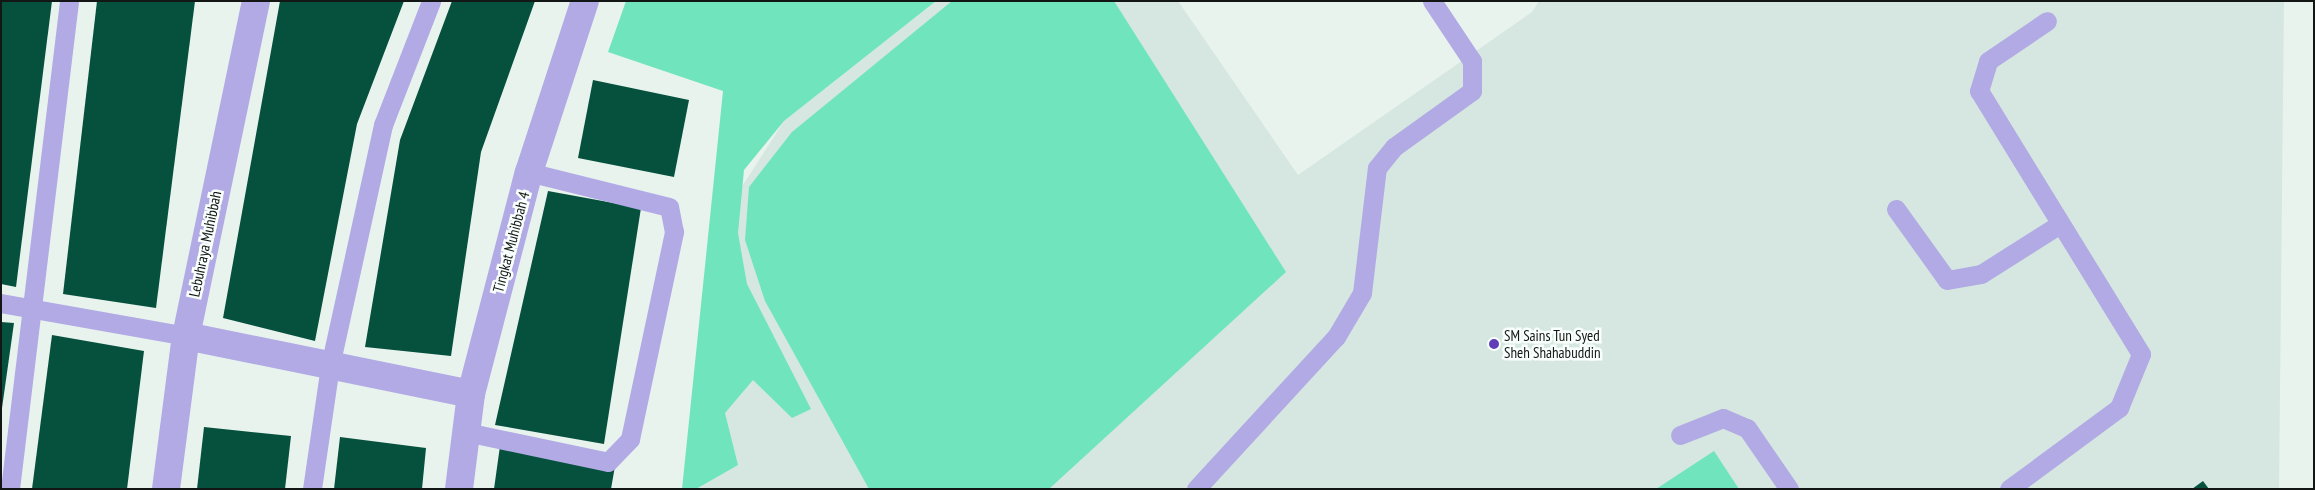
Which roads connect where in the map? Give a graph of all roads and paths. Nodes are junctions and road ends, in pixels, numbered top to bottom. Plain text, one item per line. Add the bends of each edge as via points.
1 (69, 1) edge
2 (256, 1) edge
3 (431, 1) edge
4 (585, 1) edge
5 (1432, 1) edge
6 (2047, 22) dead end
7 (529, 172) junction
8 (1896, 210) dead end
9 (2060, 224) junction
10 (1, 303) edge
11 (32, 309) junction
12 (186, 336) junction
13 (330, 366) junction
14 (471, 394) junction
15 (466, 432) junction
16 (1680, 434) dead end
17 (10, 489) edge
18 (166, 489) edge
19 (312, 489) edge
20 (459, 489) edge
21 (1196, 489) edge
22 (1789, 489) edge
23 (2009, 489) edge

1 - 11 lane
2 - 12 street, Lebuhraya Muhibbah
3 - 13 lane via 383,125
4 - 7 street, Tingkat Muhibbah 4
5 - 21 lane via 1472,60 1472,91 1394,147 1377,168 1362,293 1336,337
6 - 9 lane via 1988,61 1979,91
7 - 14 street, Tingkat Muhibbah 4
7 - 15 lane via 669,207 674,232 630,439 608,462
8 - 9 lane via 1947,280 1981,274
9 - 23 lane via 2141,354 2119,408
10 - 11 lane
11 - 12 lane
11 - 17 lane
12 - 13 street
12 - 18 street, Lebuhraya Muhibbah
13 - 14 street
13 - 19 lane
14 - 15 street, Tingkat Muhibbah 4
15 - 20 street, Tingkat Muhibbah 4
16 - 22 lane via 1723,418 1747,428

